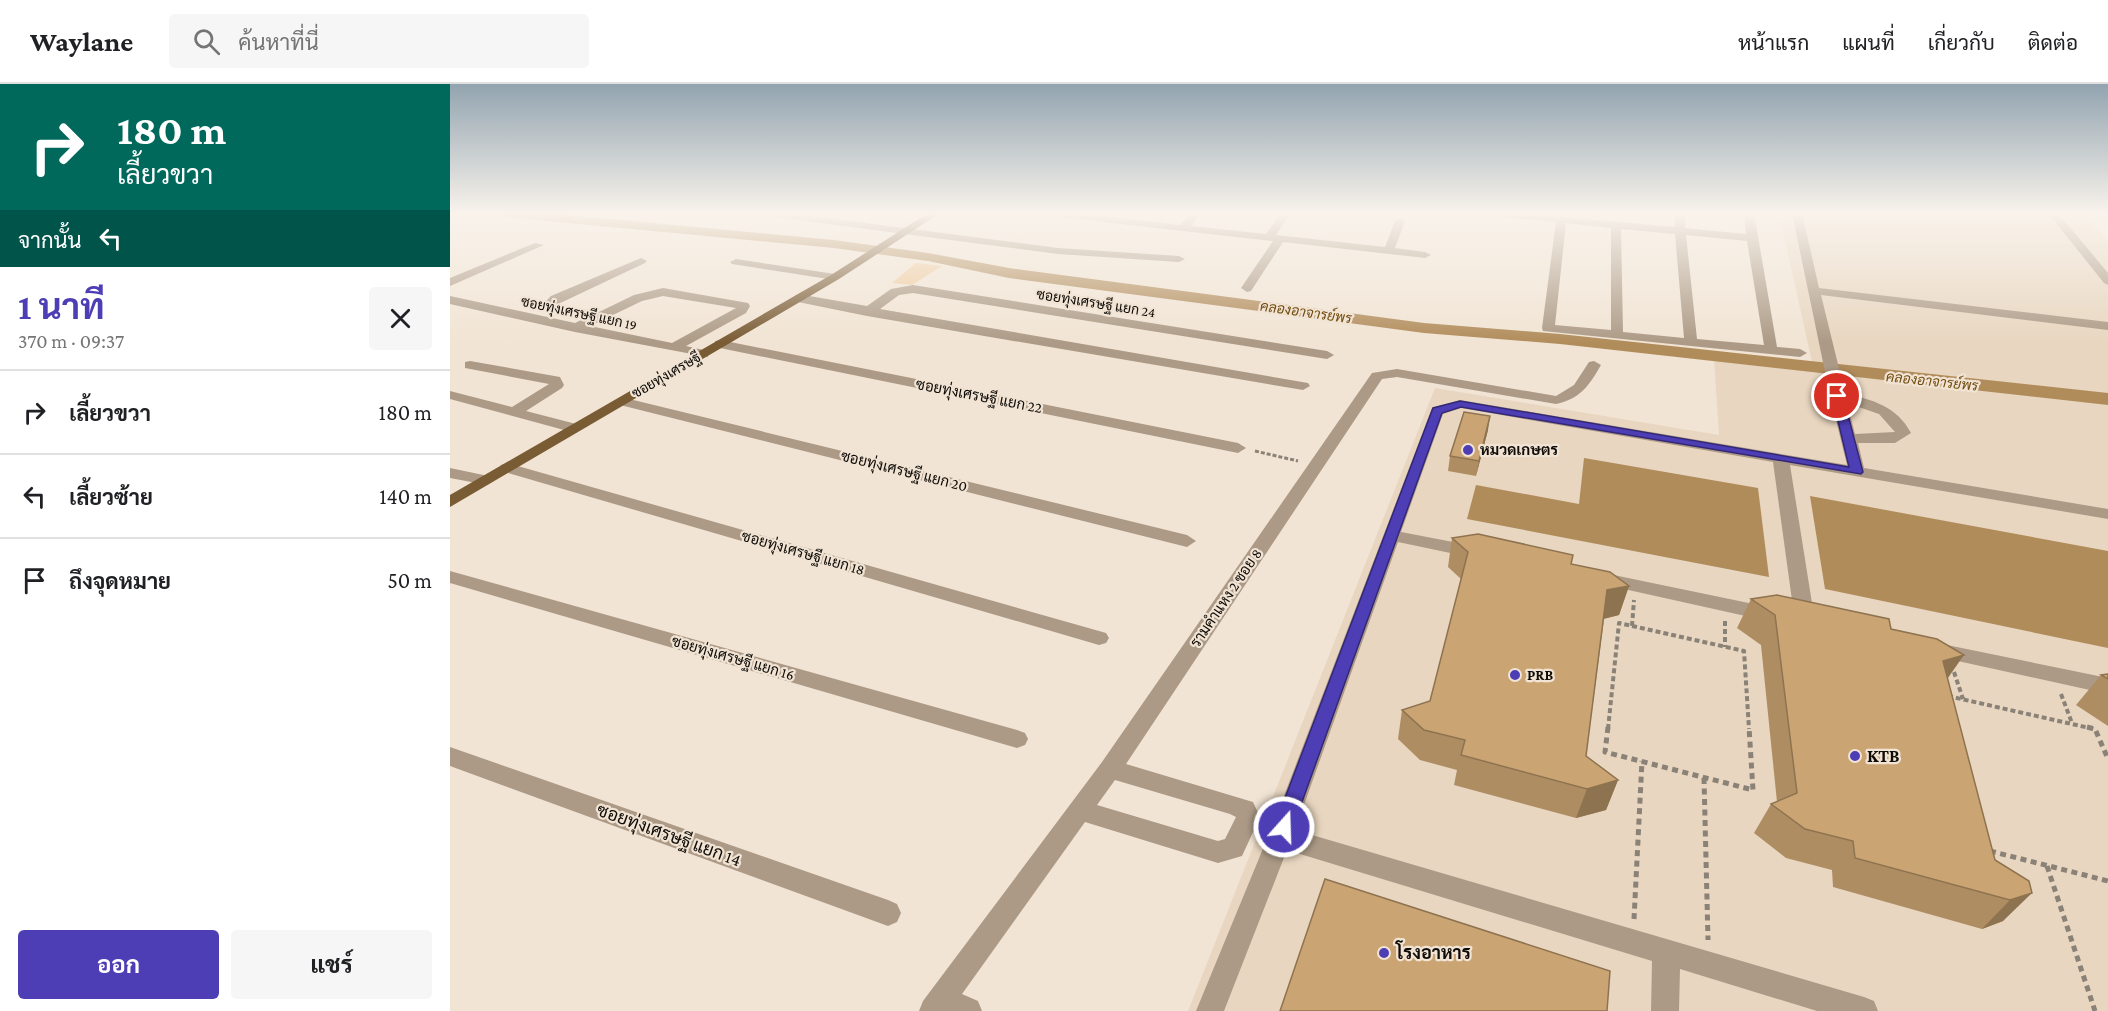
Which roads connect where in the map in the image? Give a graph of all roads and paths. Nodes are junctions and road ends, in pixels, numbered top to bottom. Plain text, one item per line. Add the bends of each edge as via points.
1 (510, 256) edge
2 (869, 256) edge
3 (1147, 256) edge
4 (1264, 256) edge
5 (1557, 256) edge
6 (1616, 256) edge
7 (1683, 256) edge
8 (1755, 256) edge
9 (1808, 256) edge
10 (2088, 256) edge
11 (1179, 259) dead end
12 (641, 261) dead end
13 (736, 262) dead end
14 (835, 277) junction
15 (2108, 281) edge
16 (450, 282) edge
17 (1247, 288) dead end
18 (1816, 291) junction
19 (798, 298) junction
20 (450, 300) edge
21 (867, 312) junction
22 (602, 316) junction
23 (2108, 326) edge
24 (574, 328) junction
25 (1617, 335) junction
26 (1691, 342) junction
27 (720, 344) junction
28 (674, 348) junction
29 (1771, 350) junction
30 (1800, 353) dead end
31 (703, 354) junction
32 (1327, 355) dead end
33 (470, 365) dead end
34 (1594, 365) dead end
35 (1303, 386) dead end
36 (1836, 389) junction
37 (450, 395) edge
38 (621, 401) junction
39 (514, 412) junction
40 (575, 428) junction
41 (1848, 439) junction
42 (1238, 448) joint
43 (1781, 459) junction
44 (1316, 465) junction
45 (507, 468) junction
46 (450, 472) edge
47 (1857, 472) junction
48 (487, 480) junction
49 (450, 502) edge
50 (2108, 514) edge
51 (1391, 535) junction
52 (1186, 541) dead end
53 (1496, 556) edge
54 (1588, 576) edge
55 (450, 577) edge
56 (1635, 586) junction
57 (1724, 605) junction
58 (1805, 622) junction
59 (1632, 626) junction
60 (1827, 627) edge
61 (1099, 638) dead end
62 (1725, 647) junction
63 (1927, 648) edge
64 (1949, 652) junction
65 (2053, 674) junction
66 (2108, 686) edge
67 (1963, 700) junction
68 (1950, 707) edge
69 (2073, 724) junction
70 (1017, 739) dead end
71 (450, 756) edge
72 (2108, 759) edge
73 (1642, 761) junction
74 (1110, 769) junction
75 (1704, 778) junction
76 (1079, 810) junction
77 (1278, 836) junction
78 (1986, 850) edge
79 (2046, 865) junction
80 (2108, 881) edge
81 (888, 913) dead end
82 (1633, 942) junction
83 (1666, 952) junction
84 (1708, 965) junction
85 (937, 1005) edge
86 (968, 1011) edge
87 (1210, 1011) edge
88 (1665, 1011) edge
89 (1864, 1011) edge
90 (2095, 1011) edge

1 - 16 street
2 - 14 main road, ซอยทุ่งเศรษฐี
3 - 11 street
4 - 17 street
5 - 25 street via 1548,328
6 - 25 street
7 - 26 street
8 - 29 street
9 - 18 street
10 - 15 street
12 - 22 street via 548,305
13 - 14 street
14 - 19 main road, ซอยทุ่งเศรษฐี
18 - 23 street
18 - 36 street
19 - 21 street
19 - 27 main road, ซอยทุ่งเศรษฐี
20 - 24 street, ซอยทุ่งเศรษฐี แยก 19
21 - 32 street, ซอยทุ่งเศรษฐี แยก 24 via 895,292 913,289
21 - 35 street
22 - 24 street
22 - 28 street via 638,298 663,292 744,306
24 - 28 street, ซอยทุ่งเศรษฐี แยก 19
25 - 26 street
26 - 29 street
27 - 31 main road, ซอยทุ่งเศรษฐี
27 - 42 street, ซอยทุ่งเศรษฐี แยก 22
28 - 31 street, ซอยทุ่งเศรษฐี แยก 19
29 - 30 street
31 - 38 main road, ซอยทุ่งเศรษฐี
33 - 39 street via 555,380 557,385
34 - 44 street, รามคำแหง 2 ซอย 8 via 1577,393 1556,400 1386,372 1377,376
36 - 41 street
36 - 41 street via 1890,415 1903,433 1895,438
37 - 39 street
38 - 40 main road, ซอยทุ่งเศรษฐี
38 - 52 street, ซอยทุ่งเศรษฐี แยก 20
39 - 40 street
40 - 45 main road, ซอยทุ่งเศรษฐี
41 - 47 street
42 - 44 path
43 - 47 street
43 - 51 street via 1460,404 1437,411
43 - 58 street
44 - 74 street, รามคำแหง 2 ซอย 8
45 - 48 main road, ซอยทุ่งเศรษฐี
45 - 61 street, ซอยทุ่งเศรษฐี แยก 18
46 - 48 street
47 - 50 street
48 - 49 main road, ซอยทุ่งเศรษฐี
51 - 53 street
51 - 77 street
54 - 56 street
55 - 70 street, ซอยทุ่งเศรษฐี แยก 16
56 - 57 street
56 - 59 path
57 - 58 street
57 - 62 path
58 - 60 street
59 - 62 path
59 - 73 path via 1619,623 1605,752
62 - 75 path via 1744,651 1753,790
63 - 64 street
64 - 65 street
64 - 67 path
65 - 66 street
65 - 69 path
67 - 68 path via 1947,696
67 - 69 path
69 - 72 path via 2095,729
71 - 81 street, ซอยทุ่งเศรษฐี แยก 14
73 - 75 path
73 - 82 path
74 - 76 street, รามคำแหง 2 ซอย 8
74 - 76 street via 1244,809 1248,817 1233,848 1218,852
75 - 84 path
76 - 85 street, รามคำแหง 2 ซอย 8
77 - 82 street
77 - 87 street
78 - 79 path
79 - 80 path
79 - 90 path
82 - 83 street
83 - 84 street
83 - 88 street
84 - 89 street
85 - 86 street

